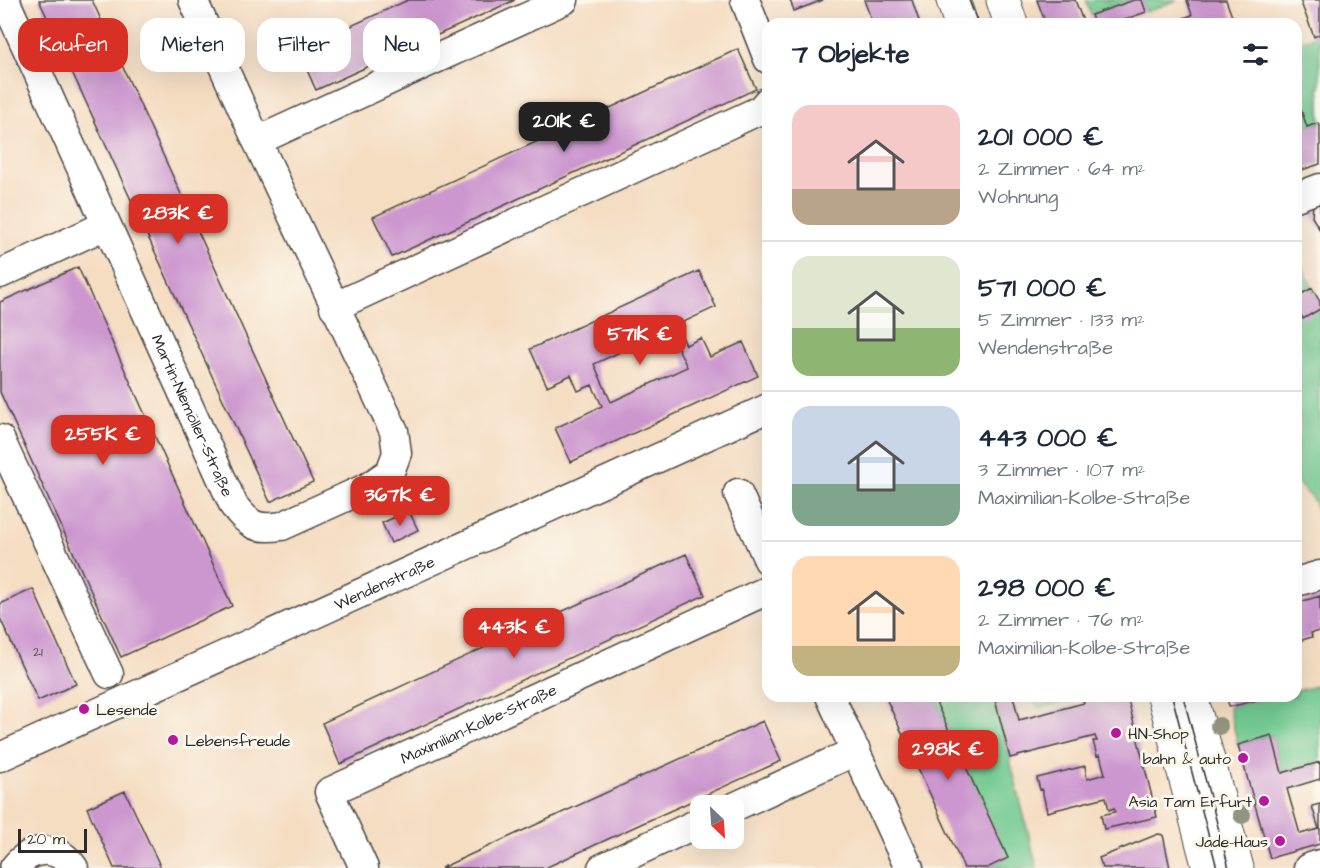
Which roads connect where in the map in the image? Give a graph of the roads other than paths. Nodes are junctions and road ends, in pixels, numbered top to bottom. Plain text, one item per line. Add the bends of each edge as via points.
1 (4, 0) edge
2 (193, 0) edge
3 (564, 0) edge
4 (745, 0) edge
5 (953, 0) edge
6 (1003, 0) edge
7 (959, 18) edge
8 (1009, 18) edge
9 (762, 44) edge
10 (762, 108) edge
11 (257, 141) junction
12 (1320, 188) edge
13 (1302, 195) edge
14 (106, 225) junction
15 (0, 274) edge
16 (334, 307) junction
17 (762, 411) edge
18 (0, 439) edge
19 (738, 494) dead end
20 (762, 547) edge
21 (1320, 575) edge
22 (1302, 580) edge
23 (762, 593) edge
24 (109, 674) dead end
25 (834, 702) edge
26 (1166, 702) edge
27 (1193, 702) edge
28 (856, 752) junction
29 (0, 757) edge
30 (744, 802) edge
31 (690, 827) edge
32 (1320, 864) edge
33 (14, 868) edge
34 (74, 868) edge
35 (364, 868) edge
36 (602, 868) edge
37 (909, 868) edge
38 (1209, 868) edge
39 (1237, 868) edge
40 (1308, 868) edge

1 - 14 street, Martin-Niemöller-Straße
2 - 11 street, Martin-Niemöller-Straße
3 - 11 street
4 - 9 street
5 - 7 main road
6 - 8 main road
10 - 16 street
11 - 16 street, Martin-Niemöller-Straße
12 - 13 street
14 - 15 street
14 - 16 street, Martin-Niemöller-Straße via 234,506 249,523 267,528 282,526 368,487 390,472 397,453 394,431
17 - 29 street, Wendenstraße
18 - 24 street
19 - 20 street
21 - 22 street
23 - 35 street, Maximilian-Kolbe-Straße via 329,792
25 - 28 street
26 - 38 main road
27 - 39 main road
28 - 30 street
28 - 37 street
31 - 36 street
32 - 40 street
33 - 34 street via 29,854 51,851

